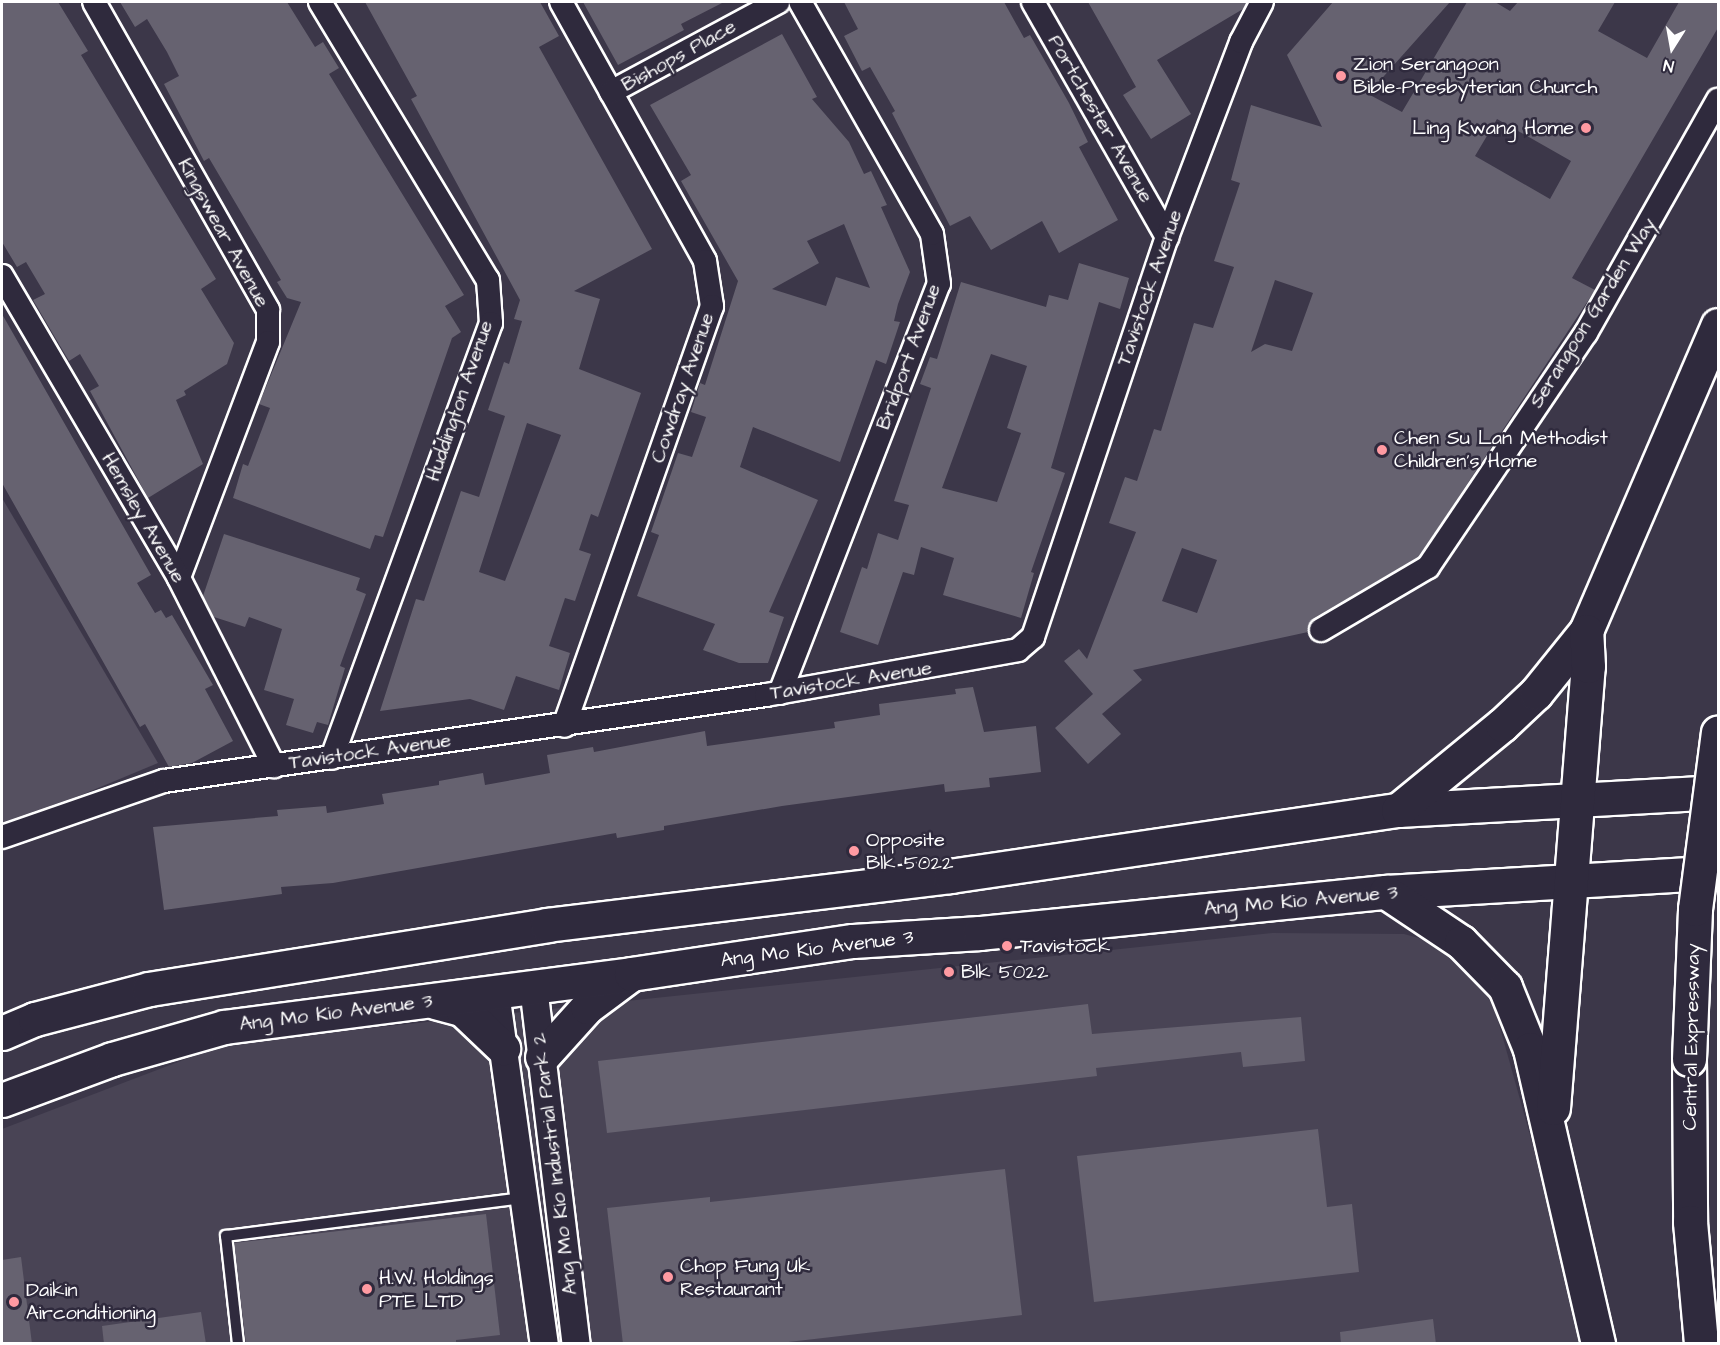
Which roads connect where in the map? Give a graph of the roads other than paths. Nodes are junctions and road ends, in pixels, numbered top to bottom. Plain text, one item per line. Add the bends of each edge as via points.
1 (94, 2) edge
2 (320, 2) edge
3 (561, 2) edge
4 (778, 2) edge
5 (800, 2) edge
6 (1033, 2) edge
7 (1262, 2) edge
8 (611, 92) junction
9 (1719, 100) edge
10 (1167, 237) junction
11 (2, 276) edge
12 (1719, 325) edge
13 (179, 578) junction
14 (1321, 630) dead end
15 (1586, 631) junction
16 (780, 693) junction
17 (564, 726) junction
18 (1719, 732) edge
19 (332, 758) junction
20 (274, 766) junction
21 (1719, 792) edge
22 (1576, 799) junction
23 (1398, 810) junction
24 (2, 837) edge
25 (1719, 872) edge
26 (1572, 881) junction
27 (1386, 892) junction
28 (631, 974) junction
29 (174, 985) junction
30 (533, 986) junction
31 (495, 992) junction
32 (430, 1000) junction
33 (2, 1033) edge
34 (186, 1037) junction
35 (503, 1048) junction
36 (542, 1057) junction
37 (2, 1100) edge
38 (1550, 1141) junction
39 (525, 1198) junction
40 (238, 1344) edge
41 (544, 1344) edge
42 (576, 1344) edge
43 (1598, 1344) edge
44 (1701, 1344) edge

1 - 13 street, Kingswear Avenue via 268,310 268,342
2 - 19 street, Huddington Avenue via 488,280 491,323
3 - 8 street, Cowdray Avenue
4 - 8 street, Bishops Place
5 - 16 street, Bridport Avenue via 932,234 939,284
6 - 10 street, Portchester Avenue
7 - 10 street, Tavistock Avenue via 1241,42
8 - 17 street, Cowdray Avenue via 705,261 712,306
9 - 14 street, Serangoon Garden Way via 1586,333 1428,567
10 - 16 street, Tavistock Avenue via 1033,637 1018,650 997,657
11 - 13 street, Hemsley Avenue
12 - 15 highway
13 - 20 street, Hemsley Avenue
15 - 22 highway via 1588,666
15 - 23 highway via 1536,693
16 - 17 street, Tavistock Avenue
17 - 19 street, Tavistock Avenue
18 - 44 highway, Central Expressway, bridge via 1695,909 1689,1059 1690,1222
19 - 20 street, Tavistock Avenue
20 - 24 street, Tavistock Avenue via 164,781
21 - 22 highway
22 - 23 highway
22 - 26 highway
23 - 29 highway via 950,876 548,925
25 - 26 highway, Ang Mo Kio Avenue 3
26 - 27 highway, Ang Mo Kio Avenue 3
26 - 38 highway
27 - 28 highway, Ang Mo Kio Avenue 3 via 980,933 853,940
27 - 38 highway via 1461,942 1505,987 1530,1049
28 - 30 highway, Ang Mo Kio Avenue 3
28 - 36 highway via 587,1007
29 - 33 highway via 35,1019
29 - 34 highway via 194,992 202,1003 200,1022
30 - 31 highway, Ang Mo Kio Avenue 3
30 - 36 street, Ang Mo Kio Industrial Park 2
31 - 32 highway, Ang Mo Kio Avenue 3
31 - 35 street, Ang Mo Kio Industrial Park 2
32 - 34 highway, Ang Mo Kio Avenue 3 via 224,1026
32 - 35 highway via 462,1009
34 - 37 highway, Ang Mo Kio Avenue 3
35 - 39 street, Ang Mo Kio Industrial Park 2
36 - 42 street, Ang Mo Kio Industrial Park 2
38 - 43 highway
39 - 40 lane via 226,1236
39 - 41 street, Ang Mo Kio Industrial Park 2

